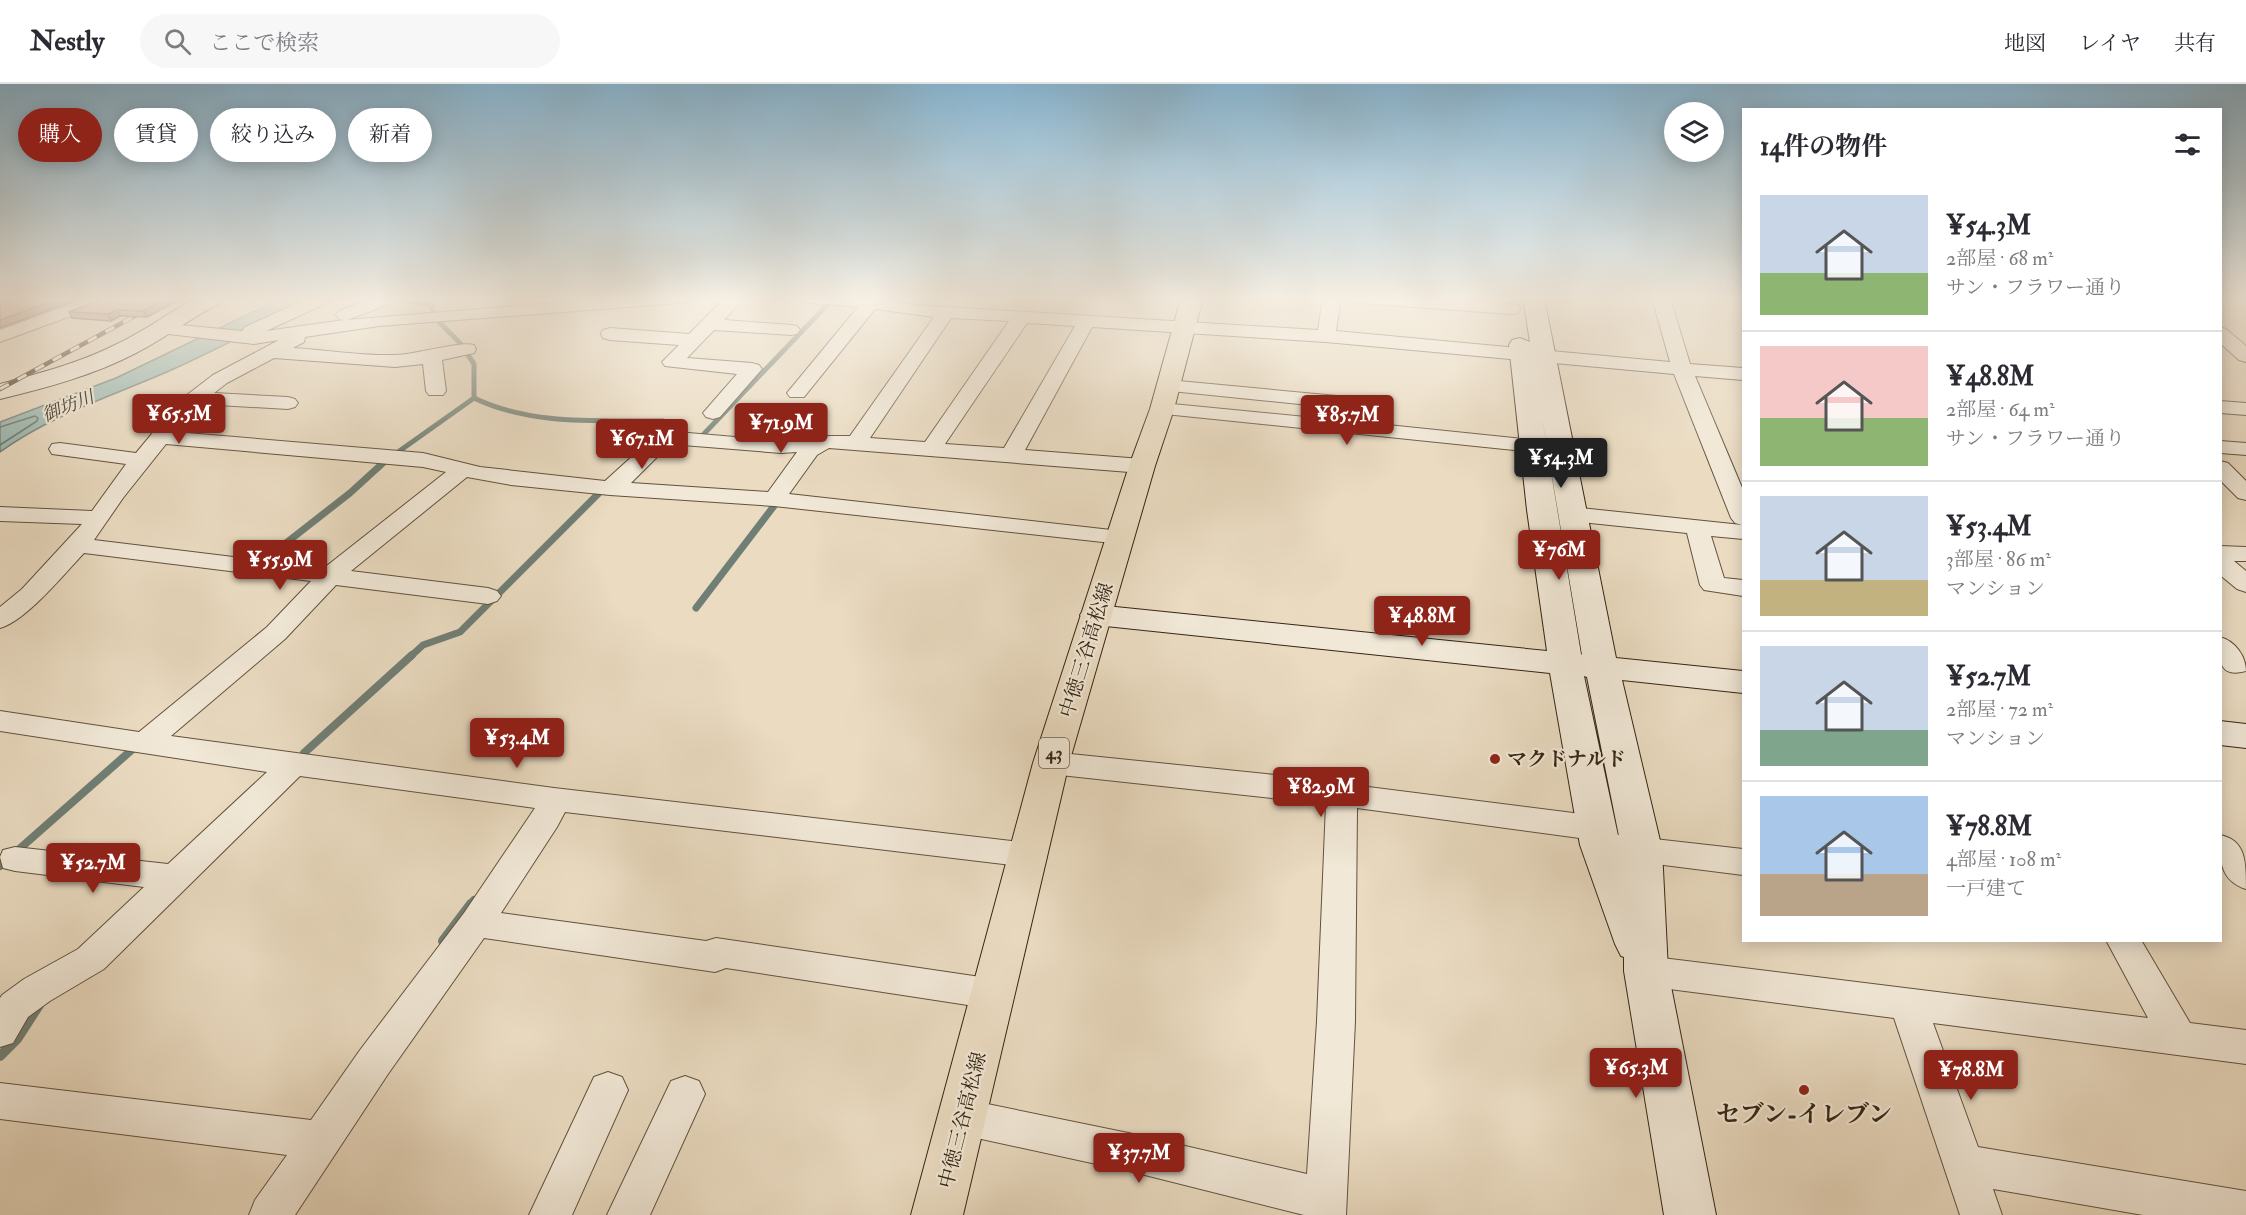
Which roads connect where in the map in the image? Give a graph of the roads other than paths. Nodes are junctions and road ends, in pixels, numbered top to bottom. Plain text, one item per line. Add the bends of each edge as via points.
1 (122, 351) edge
2 (459, 351) edge
3 (683, 351) edge
4 (832, 351) edge
5 (920, 351) edge
6 (989, 351) edge
7 (1070, 351) edge
8 (1178, 351) edge
9 (1478, 351) edge
10 (1531, 351) edge
11 (1677, 351) edge
12 (273, 352) joint
13 (1532, 356) junction
14 (432, 357) junction
15 (1682, 369) junction
16 (1742, 374) edge
17 (436, 391) dead end
18 (0, 392) edge
19 (797, 393) dead end
20 (195, 398) junction
21 (1165, 398) junction
22 (288, 403) dead end
23 (2222, 406) edge
24 (2246, 409) edge
25 (713, 413) dead end
26 (160, 437) junction
27 (820, 442) junction
28 (856, 443) junction
29 (1534, 446) junction
30 (2222, 447) edge
31 (60, 449) dead end
32 (931, 449) junction
33 (2246, 449) edge
34 (1011, 456) junction
35 (142, 460) junction
36 (1142, 466) junction
37 (462, 470) junction
38 (2222, 470) edge
39 (610, 488) junction
40 (2222, 493) edge
41 (2246, 493) edge
42 (774, 499) junction
43 (0, 514) edge
44 (1571, 514) junction
45 (1742, 516) edge
46 (99, 518) junction
47 (1697, 527) junction
48 (1742, 532) edge
49 (1121, 537) junction
50 (78, 545) junction
51 (2222, 553) edge
52 (2246, 554) edge
53 (2222, 564) edge
54 (331, 575) junction
55 (2222, 584) edge
56 (2246, 586) edge
57 (1742, 588) edge
58 (488, 596) dead end
59 (1096, 615) junction
60 (0, 620) edge
61 (1586, 677) junction
62 (1742, 682) edge
63 (1742, 702) edge
64 (0, 722) edge
65 (2222, 733) edge
66 (2246, 736) edge
67 (146, 742) junction
68 (2222, 753) edge
69 (2246, 756) edge
70 (1051, 763) junction
71 (293, 765) junction
72 (1342, 796) junction
73 (554, 799) junction
74 (1598, 836) junction
75 (2222, 848) edge
76 (1641, 849) junction
77 (1029, 855) junction
78 (15, 859) dead end
79 (1742, 862) edge
80 (2246, 876) edge
81 (177, 878) junction
82 (476, 922) junction
83 (2124, 942) edge
84 (1646, 971) junction
85 (994, 994) junction
86 (1908, 1005) junction
87 (0, 1031) edge
88 (2178, 1038) junction
89 (2246, 1047) edge
90 (608, 1090) dead end
91 (686, 1094) dead end
92 (0, 1101) edge
93 (963, 1117) junction
94 (321, 1140) junction
95 (1962, 1164) junction
96 (1325, 1207) edge
97 (2246, 1212) edge
98 (270, 1215) edge
99 (276, 1215) edge
100 (550, 1215) edge
101 (628, 1215) edge
102 (937, 1215) edge
103 (1690, 1215) edge
104 (1982, 1215) edge

1 - 18 street
2 - 14 street
3 - 25 street via 672,362 752,369
4 - 19 street
5 - 28 street
6 - 32 street
7 - 34 street
8 - 21 main road, 中徳三谷高松線 / 43
9 - 13 street
10 - 13 street
11 - 15 street
12 - 14 street via 395,361
12 - 20 street
13 - 15 street
13 - 29 street
13 - 44 street
14 - 17 street
15 - 16 street
15 - 45 street
20 - 22 street
20 - 26 street
21 - 29 street via 1366,429
21 - 36 main road, 中徳三谷高松線 / 43
23 - 24 street
26 - 35 street
26 - 37 street via 423,460
27 - 28 street
27 - 39 street via 781,447 665,437
27 - 42 street via 809,450
28 - 32 street
29 - 61 street via 1539,501
30 - 33 street
31 - 35 street
32 - 34 street
34 - 36 street
35 - 46 street via 112,495
36 - 49 main road, 中徳三谷高松線 / 43
37 - 39 street
37 - 54 street
38 - 41 street
39 - 42 street
40 - 41 street
42 - 49 street
43 - 46 street
44 - 47 street
44 - 61 street
46 - 50 street
47 - 48 street
47 - 57 street via 1713,585
49 - 59 main road, 中徳三谷高松線 / 43
50 - 54 street
50 - 60 street
51 - 52 street
53 - 56 street
54 - 58 street
54 - 67 street via 276,633
55 - 56 street
59 - 61 street via 1268,635 1302,649 1378,668
59 - 70 main road, 中徳三谷高松線 / 43
61 - 62 street
61 - 63 street
61 - 74 street
61 - 76 street
64 - 67 street
65 - 66 street
67 - 71 street
68 - 69 street
70 - 72 street
70 - 77 main road, 中徳三谷高松線 / 43
71 - 73 street
71 - 81 street
72 - 74 street
72 - 96 street via 1336,1021
73 - 77 street
73 - 82 street via 546,819
74 - 76 street
74 - 84 street
75 - 80 street via 2226,848
76 - 79 street
76 - 84 street
77 - 85 main road, 中徳三谷高松線 / 43
78 - 81 street
81 - 87 street via 91,959 15,1006
82 - 85 street
82 - 94 street
83 - 88 street
84 - 86 street
84 - 103 street
85 - 93 main road, 中徳三谷高松線 / 43
86 - 88 street
86 - 95 street
88 - 89 street
90 - 100 street
91 - 101 street
92 - 94 street
93 - 96 street via 1133,1152
93 - 102 main road, 中徳三谷高松線 / 43
94 - 98 street
95 - 97 street
95 - 104 street
98 - 99 street

